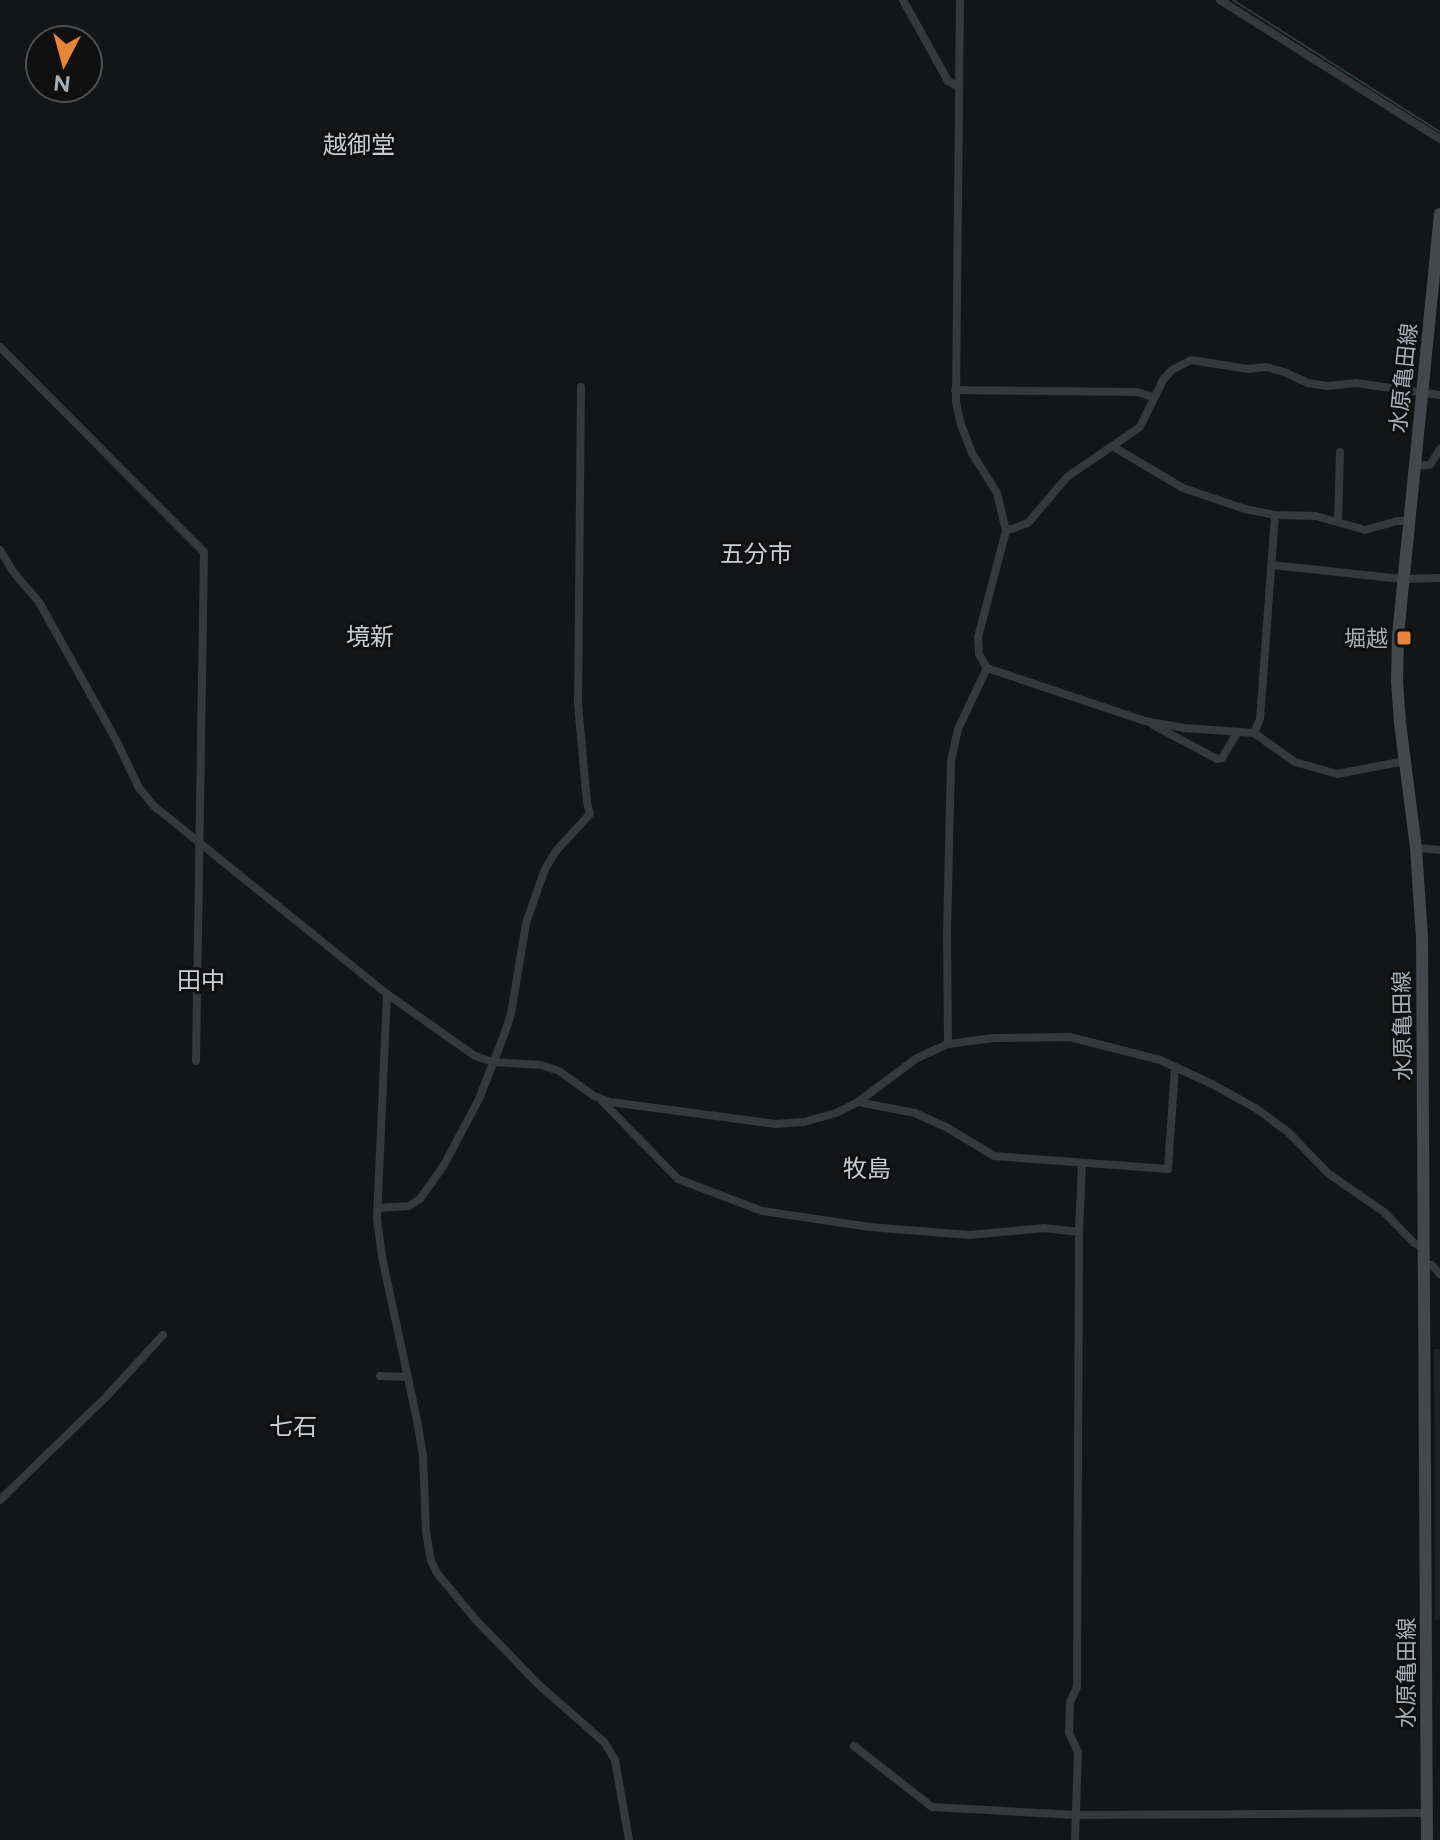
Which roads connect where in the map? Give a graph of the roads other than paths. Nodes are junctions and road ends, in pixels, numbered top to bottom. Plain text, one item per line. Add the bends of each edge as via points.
1 (903, 0) edge
2 (960, 0) edge
3 (1220, 0) edge
4 (959, 87) junction
5 (1440, 139) edge
6 (1440, 214) edge
7 (1434, 331) edge
8 (0, 347) edge
9 (581, 387) dead end
10 (955, 390) junction
11 (1421, 392) junction
12 (1440, 395) edge
13 (1153, 397) junction
14 (1112, 446) junction
15 (1440, 449) edge
16 (1340, 452) dead end
17 (1413, 466) junction
18 (1275, 515) junction
19 (1338, 521) junction
20 (1407, 521) junction
21 (1006, 531) junction
22 (0, 550) edge
23 (1272, 565) junction
24 (1440, 578) edge
25 (1402, 579) junction
26 (987, 668) junction
27 (1145, 721) junction
28 (1237, 733) junction
29 (1254, 733) junction
30 (1405, 761) junction
31 (199, 843) junction
32 (1416, 848) junction
33 (1440, 850) edge
34 (387, 994) junction
35 (948, 1044) junction
36 (196, 1061) dead end
37 (495, 1063) junction
38 (1175, 1067) junction
39 (599, 1097) junction
40 (858, 1102) junction
41 (1424, 1164) junction
42 (1440, 1164) edge
43 (1082, 1165) junction
44 (378, 1208) junction
45 (1079, 1232) junction
46 (1423, 1247) junction
47 (1423, 1264) junction
48 (1440, 1274) edge
49 (163, 1335) dead end
50 (380, 1376) dead end
51 (408, 1377) junction
52 (0, 1500) edge
53 (854, 1746) dead end
54 (1427, 1813) junction
55 (1075, 1815) junction
56 (629, 1840) edge
57 (1075, 1840) edge
58 (1427, 1840) edge

1 - 4 street via 948,81
2 - 4 street
3 - 5 street
4 - 10 street
6 - 7 main road, 水原亀田線
7 - 11 main road, 水原亀田線
8 - 31 street via 204,552
9 - 37 street via 578,704 590,814 545,869 526,923 511,1014
10 - 13 street via 1137,392
10 - 21 street via 961,425 997,493
11 - 12 street
11 - 13 street via 1356,383 1327,386 1266,367 1191,360 1172,370
11 - 17 main road, 水原亀田線
13 - 14 street via 1140,427
14 - 18 street via 1205,498
14 - 21 street via 1067,477 1028,523
15 - 17 street via 1430,465
16 - 19 street
17 - 20 main road, 水原亀田線
18 - 19 street
18 - 23 street
19 - 20 street via 1365,530
20 - 25 main road, 水原亀田線
21 - 26 street via 978,637
22 - 31 street via 49,620 139,788
23 - 25 street
23 - 29 street via 1260,719
24 - 25 street
25 - 30 main road, 水原亀田線 via 1397,681
26 - 27 street
26 - 35 street via 958,729 951,761
27 - 28 street
27 - 28 street via 1217,759 1231,748
28 - 29 street
29 - 30 street via 1295,762 1337,774
30 - 32 main road, 水原亀田線
31 - 34 street
31 - 36 street
32 - 33 street
32 - 41 main road, 水原亀田線
34 - 37 street via 475,1056
34 - 44 street
35 - 38 street via 1070,1037
35 - 40 street via 917,1058
37 - 39 street via 541,1065
37 - 44 street via 444,1165 420,1199 409,1206
38 - 43 street via 1168,1169
38 - 46 street via 1257,1109
39 - 40 street via 776,1124 804,1122
39 - 45 street via 678,1179 762,1211 969,1235 1044,1228
40 - 43 street via 915,1113 994,1156
41 - 42 main road
41 - 46 main road, 水原亀田線
43 - 45 street
44 - 51 street via 382,1257
45 - 55 street via 1077,1687 1070,1702 1069,1733 1078,1752
46 - 47 main road, 水原亀田線
47 - 48 street
47 - 54 main road, 水原亀田線
49 - 52 street
50 - 51 street
51 - 56 street via 423,1456 431,1561 475,1619 604,1742 615,1760
53 - 55 street via 932,1807
54 - 55 street
54 - 58 main road, 水原亀田線
55 - 57 street

